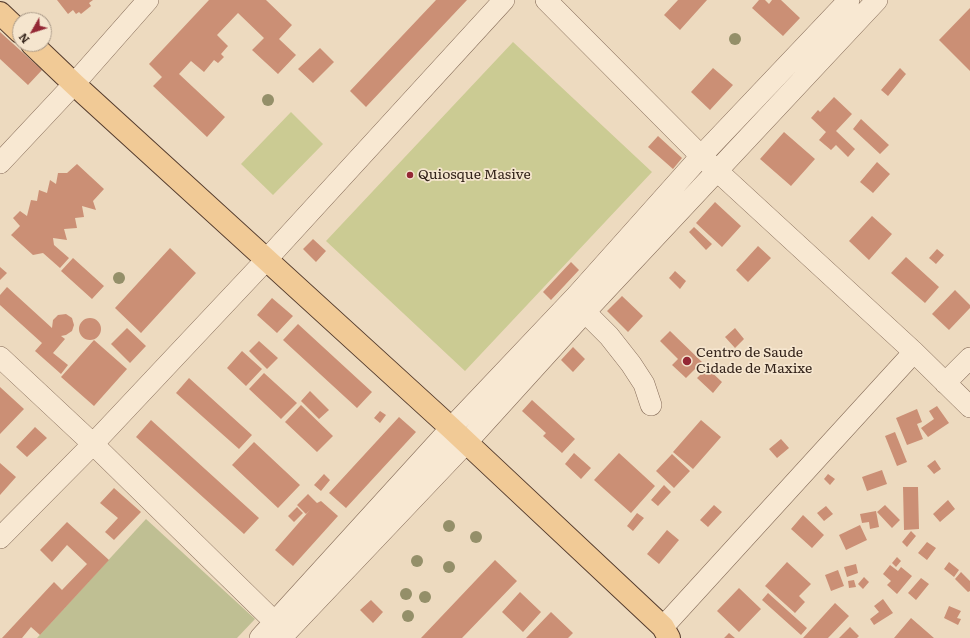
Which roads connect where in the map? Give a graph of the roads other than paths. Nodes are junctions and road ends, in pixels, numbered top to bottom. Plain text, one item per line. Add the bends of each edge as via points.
1 (148, 0) edge
2 (504, 0) edge
3 (546, 0) edge
4 (849, 0) edge
5 (877, 0) edge
6 (0, 14) edge
7 (12, 25) edge
8 (40, 52) edge
9 (74, 84) junction
10 (701, 156) junction
11 (0, 163) edge
12 (717, 170) junction
13 (267, 259) junction
14 (586, 312) junction
15 (914, 352) junction
16 (0, 357) edge
17 (970, 358) edge
18 (946, 382) junction
19 (651, 405) dead end
20 (970, 407) edge
21 (451, 428) junction
22 (467, 442) junction
23 (93, 444) junction
24 (0, 538) edge
25 (281, 631) edge
26 (666, 633) edge
27 (260, 638) edge

1 - 9 street
2 - 13 street
3 - 10 street
4 - 10 street
5 - 12 street
6 - 7 main road
8 - 9 main road
9 - 11 street
9 - 13 main road
10 - 12 street
10 - 21 street via 577,295
12 - 14 street
12 - 15 street
13 - 21 main road
13 - 23 street
14 - 19 street via 632,364 644,384
14 - 22 street
15 - 18 street
15 - 26 street
16 - 23 street
17 - 18 street
18 - 20 street
21 - 22 main road
21 - 25 street
22 - 25 street
22 - 26 main road
23 - 24 street
23 - 25 street
25 - 27 street

